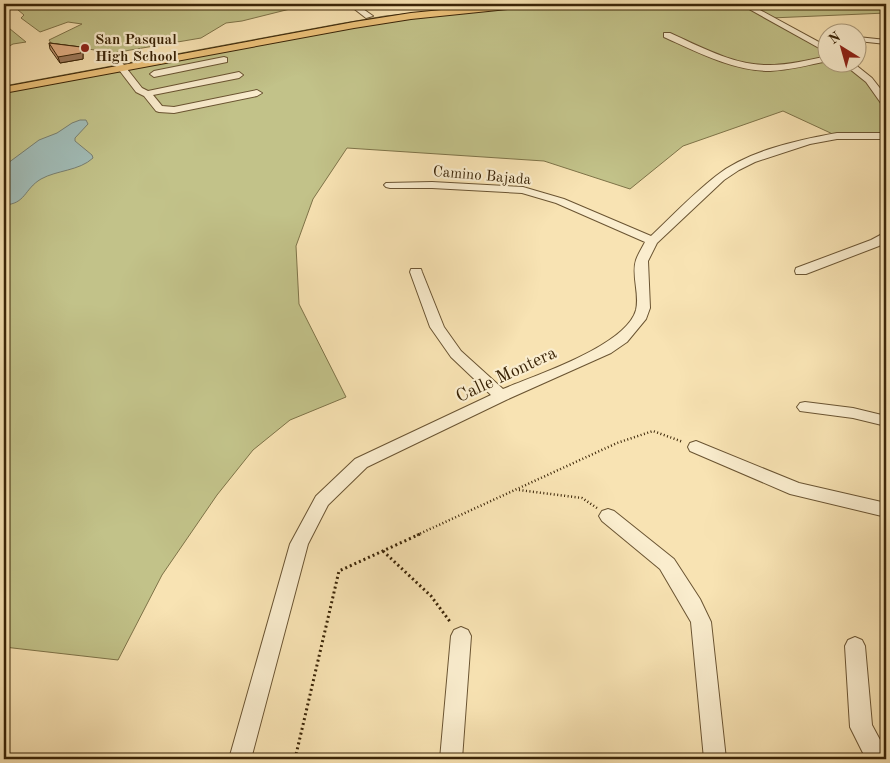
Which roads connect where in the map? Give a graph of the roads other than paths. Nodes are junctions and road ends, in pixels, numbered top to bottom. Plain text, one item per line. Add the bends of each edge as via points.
1 (370, 4) edge
2 (474, 4) edge
3 (526, 4) edge
4 (744, 4) edge
5 (353, 5) edge
6 (369, 16) junction
7 (667, 35) dead end
8 (810, 40) junction
9 (818, 40) edge
10 (868, 40) edge
11 (886, 42) edge
12 (818, 45) edge
13 (224, 60) dead end
14 (818, 60) edge
15 (120, 65) junction
16 (860, 72) edge
17 (154, 74) dead end
18 (239, 75) dead end
19 (4, 83) edge
20 (875, 86) junction
21 (886, 86) edge
22 (4, 90) edge
23 (257, 93) dead end
24 (147, 94) junction
25 (886, 104) edge
26 (886, 136) edge
27 (390, 185) dead end
28 (886, 236) edge
29 (652, 241) junction
30 (801, 271) dead end
31 (416, 272) dead end
32 (501, 396) junction
33 (805, 407) dead end
34 (886, 421) edge
35 (696, 447) road end
36 (886, 510) edge
37 (608, 516) road end
38 (461, 636) road end
39 (855, 646) dead end
40 (240, 759) edge
41 (451, 759) edge
42 (714, 759) edge
43 (878, 759) edge

1 - 5 street
2 - 6 main road
3 - 15 main road via 387,19
4 - 8 street
5 - 6 street
6 - 15 main road
7 - 14 street via 758,68
8 - 9 street
8 - 12 street
10 - 11 street
13 - 17 street
15 - 19 main road
15 - 22 main road
15 - 24 street via 139,90
16 - 20 street
18 - 24 street
20 - 21 street
20 - 25 street
23 - 24 street via 174,110 159,109
26 - 29 street, Calle Montera via 837,136 808,141 752,160 720,178
27 - 29 street, Camino Bajada via 523,190 560,201
28 - 30 street via 876,243
29 - 32 street, Calle Montera via 642,261 643,308 639,319 622,339 606,350
31 - 32 street via 437,327 456,354
32 - 40 street, Calle Montera via 361,463 322,501 299,544
33 - 34 street
35 - 36 street via 796,489
37 - 42 street via 667,564 701,622
38 - 41 street
39 - 43 street via 861,727

